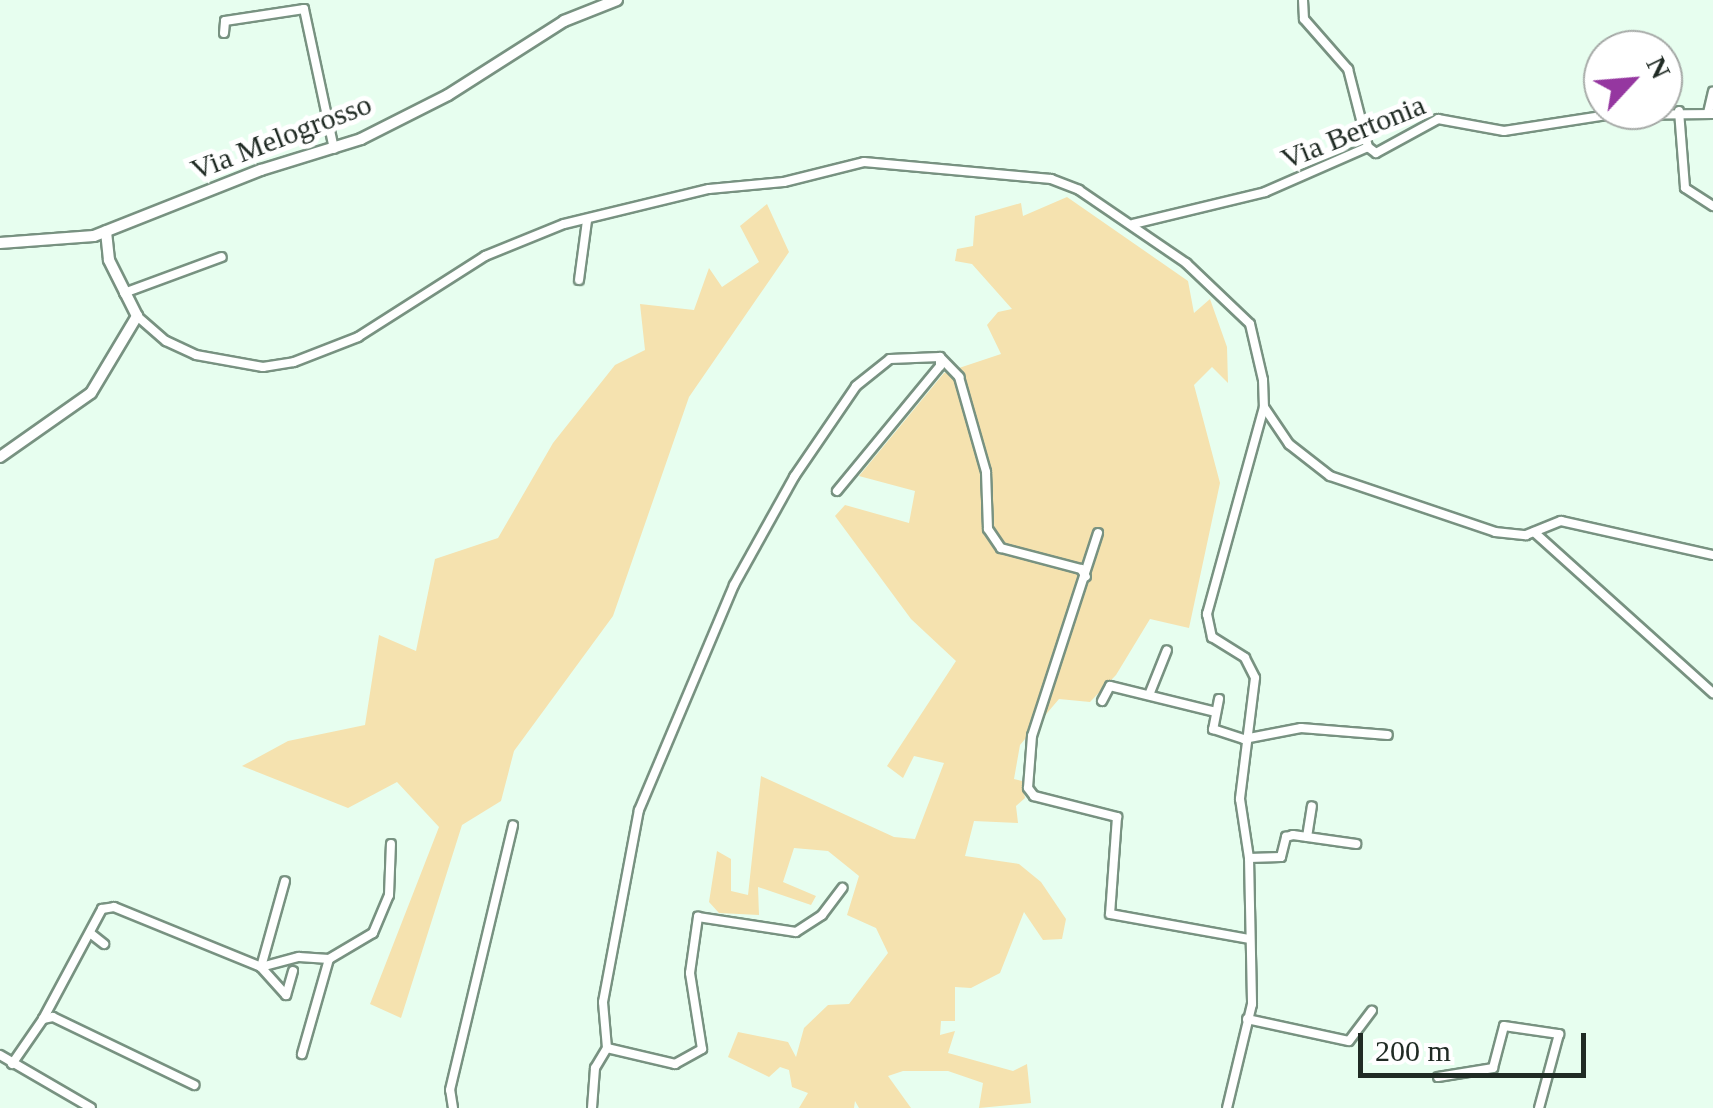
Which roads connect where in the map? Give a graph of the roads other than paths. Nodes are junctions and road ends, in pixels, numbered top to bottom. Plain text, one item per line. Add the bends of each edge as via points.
1 (617, 0) edge
2 (1302, 0) edge
3 (305, 4) edge
4 (224, 33) dead end
5 (1713, 92) edge
6 (1683, 112) edge
7 (1711, 114) edge
8 (1583, 123) edge
9 (1681, 130) edge
10 (1368, 147) junction
11 (334, 149) junction
12 (1713, 206) edge
13 (588, 221) junction
14 (1133, 224) junction
15 (106, 230) junction
16 (0, 243) edge
17 (222, 257) dead end
18 (579, 280) dead end
19 (124, 293) junction
20 (137, 316) junction
21 (940, 357) junction
22 (1264, 406) junction
23 (0, 457) edge
24 (836, 491) dead end
25 (1534, 532) junction
26 (1098, 533) dead end
27 (1713, 555) edge
28 (1086, 577) junction
29 (1167, 650) dead end
30 (1713, 694) edge
31 (1148, 696) junction
32 (1219, 699) dead end
33 (1102, 701) dead end
34 (1216, 712) junction
35 (1388, 735) dead end
36 (1244, 739) junction
37 (1312, 806) dead end
38 (513, 825) dead end
39 (1308, 837) junction
40 (391, 844) dead end
41 (1356, 844) dead end
42 (1249, 858) junction
43 (286, 881) dead end
44 (842, 888) dead end
45 (90, 933) junction
46 (1250, 940) junction
47 (104, 944) dead end
48 (328, 958) junction
49 (261, 967) junction
50 (292, 971) dead end
51 (1372, 1011) dead end
52 (42, 1019) junction
53 (1247, 1019) junction
54 (607, 1048) junction
55 (302, 1054) dead end
56 (0, 1055) edge
57 (12, 1064) junction
58 (1438, 1077) dead end
59 (194, 1085) dead end
60 (91, 1108) edge
61 (452, 1108) edge
62 (592, 1108) edge
63 (1227, 1108) edge
64 (1538, 1108) edge

1 - 11 street, Via Melogrosso via 564,21 448,95
2 - 10 street via 1304,19 1348,70
3 - 4 street via 226,21
3 - 11 street
5 - 7 street
6 - 7 street, Via Bertonia
8 - 10 street, Via Bertonia via 1504,132 1438,118 1376,153
9 - 12 street via 1685,188
10 - 14 street, Via Bertonia via 1265,192
11 - 15 street, Via Melogrosso
13 - 14 street via 709,189 784,182 864,162 1051,179
13 - 18 street
13 - 20 street via 485,256 358,337 294,362 263,367 196,355 166,342
14 - 22 street via 1218,289 1250,324 1261,351
15 - 16 street, Via Melogrosso via 66,241
15 - 19 street via 109,260
17 - 19 street
19 - 20 street
20 - 23 street via 91,393
21 - 24 street via 940,366
21 - 28 street via 959,377 978,440 988,530 1001,548 1081,569
21 - 54 street via 890,360 856,386 794,477 734,585 638,810 603,1002
22 - 25 street via 1289,444 1330,476 1495,532
22 - 36 street via 1207,614 1212,637 1253,668
25 - 27 street via 1561,521
25 - 30 street
26 - 28 street
28 - 46 street via 1032,736 1028,788 1034,796 1117,818 1110,914
29 - 31 street
31 - 33 street via 1110,686
31 - 34 street
32 - 34 street
34 - 36 street via 1212,729
35 - 36 street via 1300,728
36 - 42 street via 1240,799
37 - 39 street
38 - 61 street via 450,1090
39 - 41 street
39 - 42 street via 1286,837 1281,857
40 - 48 street via 390,895 373,933
42 - 46 street
43 - 49 street
44 - 54 street via 822,915 796,932 698,917 690,973 702,1048 676,1064
45 - 47 street
45 - 49 street via 102,910 114,907
45 - 52 street
46 - 53 street
48 - 49 street
48 - 55 street
49 - 50 street via 286,995
51 - 53 street via 1349,1040
52 - 57 street
52 - 59 street via 53,1017
53 - 63 street
54 - 62 street via 595,1068
56 - 57 street
57 - 60 street
58 - 64 street via 1493,1068 1504,1026 1559,1034

